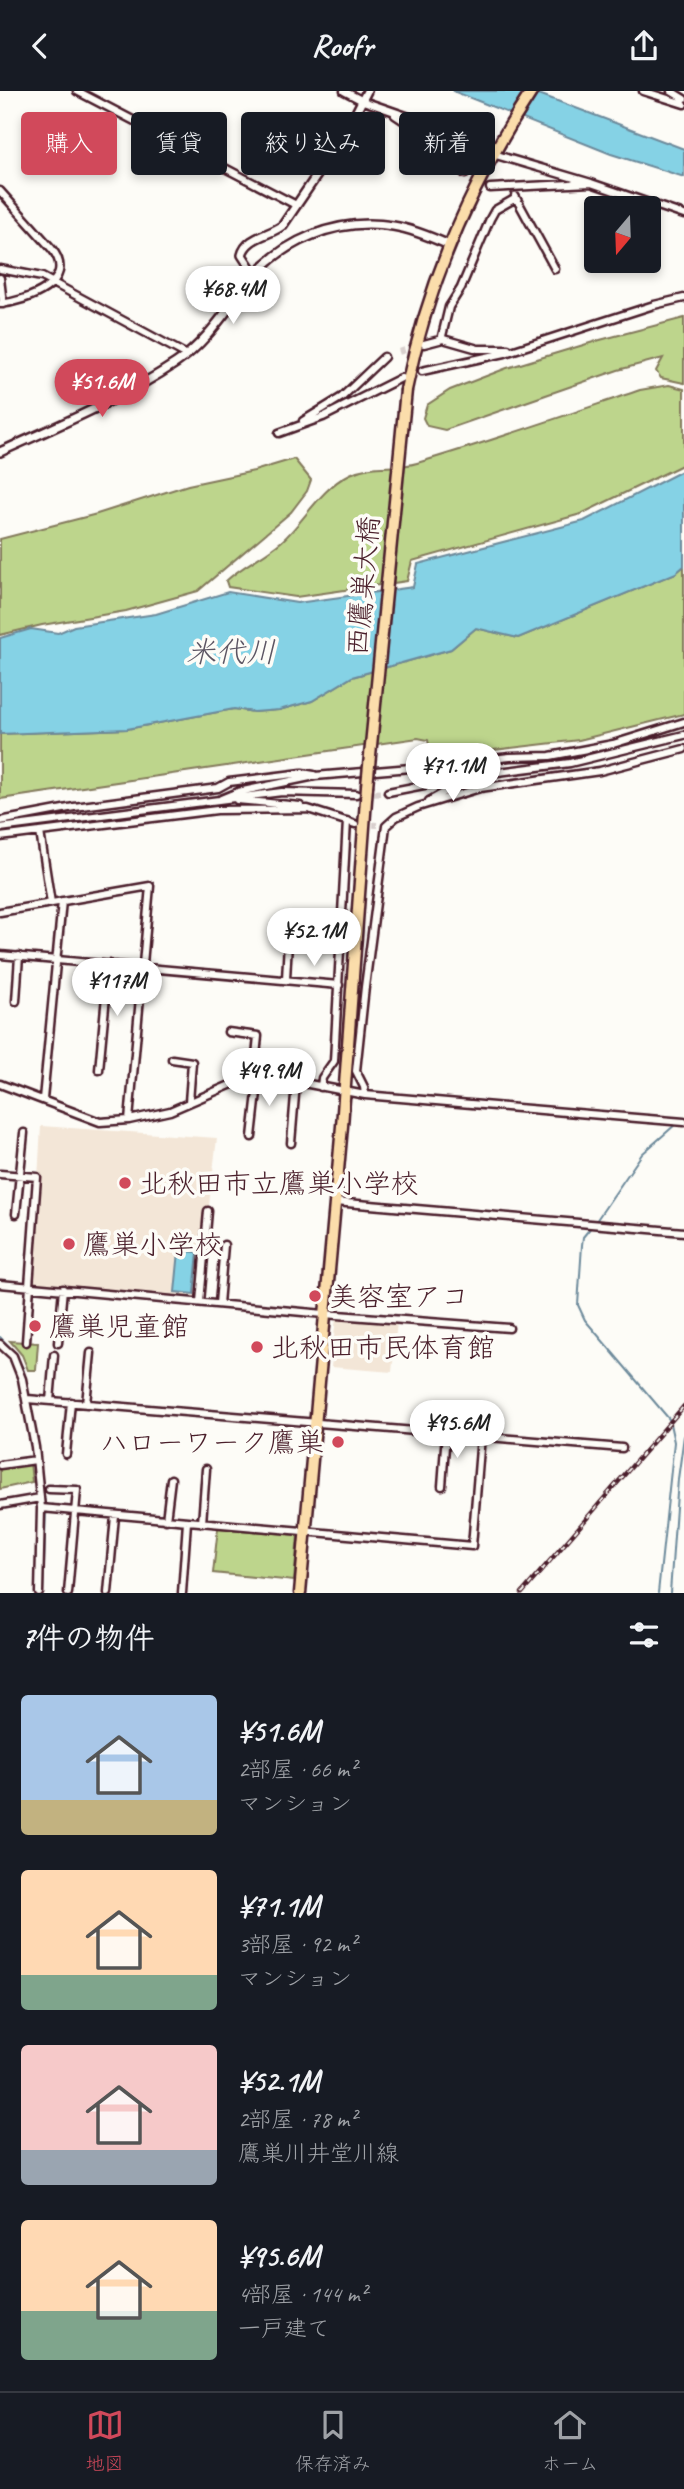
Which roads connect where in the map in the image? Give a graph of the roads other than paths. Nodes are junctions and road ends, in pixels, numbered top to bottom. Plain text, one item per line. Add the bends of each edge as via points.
1 (77, 91) edge
2 (344, 91) edge
3 (532, 91) edge
4 (643, 91) edge
5 (671, 91) edge
6 (365, 96) edge
7 (684, 99) edge
8 (684, 104) edge
9 (385, 108) junction
10 (399, 118) edge
11 (496, 149) junction
12 (591, 183) junction
13 (490, 188) tunnel mouth
14 (512, 188) junction
15 (0, 191) edge
16 (516, 198) junction
17 (296, 205) junction
18 (684, 215) edge
19 (449, 244) junction
20 (0, 269) edge
21 (555, 269) dead end
22 (255, 275) junction
23 (0, 278) edge
24 (52, 284) junction
25 (684, 298) edge
26 (1, 304) edge
27 (443, 339) junction
28 (534, 343) junction
29 (424, 345) tunnel mouth
30 (187, 355) junction
31 (384, 357) dead end
32 (422, 371) dead end
33 (401, 378) dead end
34 (0, 451) edge
35 (684, 722) edge
36 (684, 735) edge
37 (684, 749) edge
38 (475, 775) junction
39 (316, 776) junction
40 (388, 792) tunnel mouth
41 (356, 794) tunnel mouth
42 (221, 799) junction
43 (418, 807) junction
44 (308, 809) junction
45 (0, 821) edge
46 (347, 821) junction
47 (355, 824) tunnel mouth
48 (377, 825) tunnel mouth
49 (386, 826) junction
50 (0, 828) edge
51 (40, 832) junction
52 (0, 837) edge
53 (62, 901) junction
54 (51, 903) junction
55 (8, 910) junction
56 (0, 912) edge
57 (0, 921) edge
58 (341, 946) junction
59 (0, 955) edge
60 (19, 956) junction
61 (55, 959) junction
62 (108, 964) junction
63 (143, 968) junction
64 (286, 979) junction
65 (339, 985) junction
66 (16, 1001) dead end
67 (228, 1032) dead end
68 (172, 1059) dead end
69 (99, 1070) dead end
70 (256, 1076) junction
71 (296, 1083) junction
72 (0, 1084) edge
73 (321, 1087) junction
74 (345, 1092) junction
75 (365, 1095) junction
76 (43, 1099) junction
77 (189, 1102) junction
78 (129, 1119) junction
79 (684, 1122) edge
80 (24, 1133) dead end
81 (252, 1137) dead end
82 (290, 1143) dead end
83 (0, 1174) edge
84 (19, 1177) junction
85 (335, 1202) junction
86 (208, 1212) dead end
87 (16, 1215) dead end
88 (684, 1232) edge
89 (224, 1245) dead end
90 (0, 1284) edge
91 (29, 1286) junction
92 (62, 1289) junction
93 (200, 1302) junction
94 (219, 1304) junction
95 (324, 1314) junction
96 (509, 1328) dead end
97 (26, 1342) dead end
98 (0, 1343) edge
99 (58, 1343) dead end
100 (90, 1353) dead end
101 (54, 1355) dead end
102 (27, 1399) junction
103 (50, 1401) junction
104 (71, 1402) junction
105 (86, 1404) junction
106 (315, 1422) junction
107 (446, 1433) junction
108 (481, 1436) junction
109 (622, 1447) dead end
110 (66, 1454) dead end
111 (36, 1460) junction
112 (0, 1465) edge
113 (206, 1469) dead end
114 (171, 1479) dead end
115 (442, 1486) dead end
116 (49, 1489) dead end
117 (40, 1498) junction
118 (0, 1505) edge
119 (41, 1508) junction
120 (76, 1512) junction
121 (116, 1516) junction
122 (166, 1520) junction
123 (187, 1522) junction
124 (202, 1523) junction
125 (306, 1532) junction
126 (39, 1593) edge
127 (68, 1593) edge
128 (108, 1593) edge
129 (182, 1593) edge
130 (300, 1593) edge

1 - 17 street
2 - 6 street
3 - 11 main road, 西鷹巣大橋
4 - 8 street
5 - 7 street
6 - 9 street
6 - 17 street
9 - 10 street
9 - 11 street
11 - 12 street
11 - 19 main road, 西鷹巣大橋
12 - 14 street
12 - 18 street
13 - 14 street
14 - 16 street
15 - 24 street via 59,258 60,269
16 - 21 street
16 - 27 street via 495,210 490,219 450,307
17 - 22 street via 283,225 244,247 243,255
19 - 22 street via 394,226 339,227 287,247
19 - 74 main road, 西鷹巣大橋, bridge via 424,314 406,390 367,786
20 - 24 street via 42,277
22 - 30 street
23 - 26 street
24 - 26 street
24 - 30 street
25 - 28 street
27 - 28 street via 478,349
27 - 29 street
28 - 32 street
30 - 34 street via 115,397
31 - 33 street via 342,397 279,433
35 - 39 street via 613,744 550,756
36 - 38 street via 570,763
37 - 43 street via 600,771 492,785
38 - 40 street
38 - 43 street
39 - 42 street
39 - 45 street via 302,773 229,782 218,788
41 - 42 street via 282,792
42 - 44 street
42 - 50 street
43 - 49 street
44 - 46 street
44 - 51 street via 217,810
46 - 47 street
46 - 58 street
48 - 49 street
49 - 75 street via 356,1071
51 - 52 street
51 - 54 street
53 - 54 street
53 - 61 street
53 - 63 street via 150,886
54 - 55 street
55 - 56 street
55 - 57 street
58 - 64 street via 288,942
58 - 65 street
59 - 60 street
60 - 61 street
60 - 66 street
61 - 62 street
61 - 76 street
62 - 63 street
62 - 69 street
63 - 64 street
63 - 78 street
64 - 65 street
65 - 73 street via 334,1061
67 - 70 street via 258,1036
68 - 77 street via 192,1062
70 - 71 street
70 - 77 street
70 - 81 street
71 - 73 street
71 - 82 street
72 - 76 street
73 - 74 street
74 - 75 street
74 - 85 main road, 西鷹巣大橋
75 - 79 street
76 - 78 street via 100,1122
77 - 78 street
80 - 84 street
83 - 84 street
84 - 87 street
84 - 91 street via 37,1177
85 - 88 street
85 - 95 main road, 西鷹巣大橋
86 - 93 street
89 - 94 street
90 - 91 street
91 - 92 street
91 - 97 street
92 - 93 street
92 - 99 street
93 - 94 street
94 - 95 street
95 - 96 street
95 - 106 main road, 西鷹巣大橋
98 - 102 street via 13,1356
100 - 105 street
101 - 103 street
102 - 103 street
102 - 111 street
103 - 104 street
104 - 105 street
104 - 110 street
105 - 106 street
106 - 107 street
106 - 125 main road, 西鷹巣大橋
107 - 108 street
107 - 115 street
108 - 109 street
108 - 125 street via 472,1546
111 - 112 street
111 - 117 street
113 - 124 street
114 - 122 street
116 - 120 street via 76,1490
117 - 118 street
117 - 119 street
119 - 120 street
119 - 126 street
120 - 121 street
120 - 127 street
121 - 122 street
121 - 128 street
122 - 123 street
123 - 124 street
123 - 129 street
124 - 125 street
125 - 130 main road, 西鷹巣大橋

